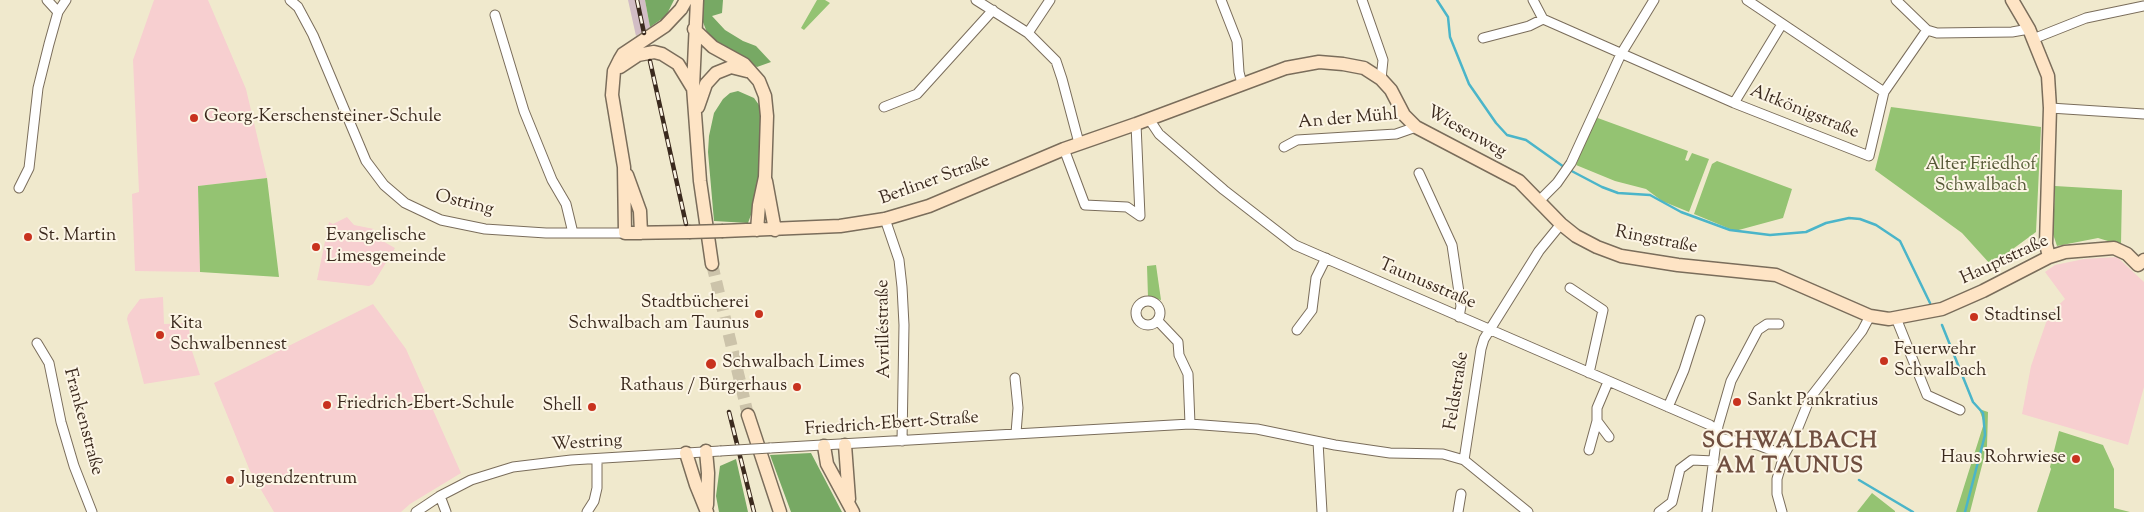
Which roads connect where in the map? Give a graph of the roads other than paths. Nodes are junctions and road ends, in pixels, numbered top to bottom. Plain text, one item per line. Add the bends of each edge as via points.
1 (47, 0) edge
2 (66, 0) edge
3 (290, 0) edge
4 (686, 0) edge
5 (697, 0) edge
6 (976, 0) edge
7 (1050, 0) edge
8 (1221, 0) edge
9 (1362, 0) edge
10 (1533, 0) edge
11 (1654, 0) edge
12 (1748, 0) edge
13 (1896, 0) edge
14 (2012, 0) edge
15 (2144, 6) edge
16 (993, 10) junction
17 (58, 12) junction
18 (495, 15) dead end
19 (1543, 19) junction
20 (1782, 24) junction
21 (694, 29) junction
22 (1927, 30) junction
23 (1028, 33) junction
24 (2031, 34) junction
25 (1483, 38) dead end
26 (1620, 54) junction
27 (755, 76) junction
28 (613, 78) junction
29 (1381, 79) junction
30 (1242, 84) junction
31 (693, 88) junction
32 (1884, 92) junction
33 (1734, 103) junction
34 (884, 107) dead end
35 (2050, 108) junction
36 (696, 114) junction
37 (2144, 114) edge
38 (1149, 119) junction
39 (1136, 124) junction
40 (1416, 127) junction
41 (1079, 143) junction
42 (1284, 146) dead end
43 (1064, 148) junction
44 (624, 167) junction
45 (1419, 173) dead end
46 (765, 177) junction
47 (19, 188) dead end
48 (1539, 201) junction
49 (885, 219) junction
50 (1561, 224) junction
51 (757, 230) junction
52 (775, 230) junction
53 (723, 231) joint
54 (573, 233) junction
55 (625, 233) junction
56 (642, 233) junction
57 (2049, 257) junction
58 (1326, 258) junction
59 (712, 264) tunnel mouth
60 (2142, 265) edge
61 (1570, 288) dead end
62 (1870, 316) junction
63 (1460, 317) junction
64 (1896, 318) junction
65 (1700, 320) dead end
66 (1158, 321) dead end
67 (1779, 324) dead end
68 (1297, 330) dead end
69 (1490, 330) junction
70 (37, 343) dead end
71 (1589, 373) junction
72 (1015, 378) dead end
73 (1608, 382) junction
74 (1668, 407) junction
75 (1960, 410) dead end
76 (748, 414) tunnel mouth
77 (1597, 422) junction
78 (1190, 424) junction
79 (1016, 433) junction
80 (1609, 436) dead end
81 (1717, 438) junction
82 (902, 441) junction
83 (1318, 442) junction
84 (845, 445) junction
85 (824, 446) junction
86 (770, 448) joint
87 (1589, 450) dead end
88 (706, 451) junction
89 (686, 453) junction
90 (1784, 455) junction
91 (597, 459) junction
92 (1464, 460) junction
93 (1714, 461) junction
94 (1461, 494) dead end
95 (440, 496) junction
96 (851, 508) edge
97 (707, 511) edge
98 (92, 512) edge
99 (416, 512) edge
100 (446, 512) edge
101 (587, 512) edge
102 (780, 512) edge
103 (1322, 512) edge
104 (1458, 512) edge
105 (1528, 512) edge
106 (1659, 512) edge
107 (1708, 512) edge
108 (1782, 512) edge

1 - 17 street
2 - 17 street
3 - 54 street, Ostring via 298,7 314,35 366,161 389,190 405,203 441,220 537,233
4 - 28 street via 666,26 623,54
5 - 21 street
6 - 16 street
7 - 23 street
8 - 30 street via 1237,41
9 - 29 street via 1383,60
10 - 19 street
11 - 26 street
12 - 20 street
13 - 22 street
14 - 24 street
15 - 24 street
16 - 23 street
16 - 34 street via 917,94
17 - 47 street via 38,88 29,168
18 - 54 street via 524,111 552,180 566,204
19 - 25 street
19 - 26 street, Altkönigstraße
20 - 32 street
20 - 33 street, Altkönigstraße
21 - 27 street via 713,47 744,64
21 - 31 street
22 - 24 street via 1937,33
22 - 32 street, Altkönigstraße
23 - 41 street via 1056,61
24 - 35 street via 2048,76
26 - 33 street, Altkönigstraße
26 - 48 street via 1571,163
27 - 36 street via 731,67 716,72 702,91
27 - 46 street via 763,88 766,102
28 - 31 street via 630,59 654,52 678,64
28 - 44 street via 612,95
29 - 30 street, Berliner Straße via 1364,68 1319,62 1286,68
29 - 40 street, Wiesenweg via 1404,115
30 - 38 street, Berliner Straße
31 - 36 street
32 - 33 street, Altkönigstraße via 1869,156
35 - 37 street
35 - 57 street via 2046,244
36 - 59 street via 700,181
38 - 39 street, Berliner Straße
38 - 58 street, Taunusstraße via 1159,134 1224,190 1295,245
39 - 41 street, Berliner Straße
39 - 43 street via 1140,216 1127,207 1085,205
40 - 42 street, An der Mühl via 1396,134 1297,140
40 - 48 street, Wiesenweg via 1519,182
41 - 43 street, Berliner Straße
43 - 49 street, Berliner Straße via 929,206
44 - 55 street
44 - 56 street via 640,212
45 - 63 street via 1452,244
46 - 51 street
46 - 52 street
48 - 50 street, Wiesenweg
49 - 52 street, Berliner Straße via 853,225
49 - 82 street, Avrilléstraße via 899,260 902,287
50 - 62 street, Ringstraße via 1576,236 1621,256 1776,275
50 - 69 street via 1539,251
51 - 52 street, Berliner Straße
51 - 53 street, Berliner Straße
53 - 56 street, Ostring, bridge
54 - 55 street, Ostring
55 - 56 street, Ostring
57 - 60 street, Hauptstraße via 2105,247 2127,254
57 - 64 street, Hauptstraße via 1942,309
58 - 63 street, Taunusstraße
58 - 68 street via 1316,278 1312,310
61 - 71 street via 1604,310
62 - 64 street, Ringstraße
62 - 90 street via 1810,398
63 - 69 street, Taunusstraße
64 - 75 street via 1926,395
65 - 74 street
66 - 78 street via 1178,342 1179,355 1188,374
67 - 81 street via 1763,325 1755,335 1731,381
69 - 71 street, Taunusstraße
69 - 92 street, Feldstraße via 1481,349
70 - 98 street, Frankenstraße via 49,363 61,422
71 - 73 street, Taunusstraße
72 - 79 street
73 - 74 street, Taunusstraße
73 - 77 street via 1598,408
74 - 81 street, Taunusstraße via 1714,428
76 - 102 street
77 - 80 street
77 - 87 street
78 - 79 street, Friedrich-Ebert-Straße
78 - 83 street, Friedrich-Ebert-Straße via 1275,431
79 - 82 street, Friedrich-Ebert-Straße
81 - 90 street via 1758,445
81 - 93 street
82 - 84 street, Friedrich-Ebert-Straße
83 - 92 street, Friedrich-Ebert-Straße via 1390,453 1443,454
83 - 103 street
84 - 85 street, Friedrich-Ebert-Straße
84 - 96 street
85 - 86 street, Friedrich-Ebert-Straße
85 - 96 street via 827,464
86 - 88 street, Westring, bridge
88 - 89 street, Westring
88 - 97 street
89 - 91 street, Westring
89 - 97 street
90 - 108 street via 1777,478
91 - 95 street, Westring via 513,467 471,480
91 - 101 street via 597,488
92 - 105 street, Friedrich-Ebert-Straße
93 - 106 street via 1692,460 1680,469 1672,502
93 - 107 street
94 - 104 street
95 - 99 street, Westring
95 - 100 street

